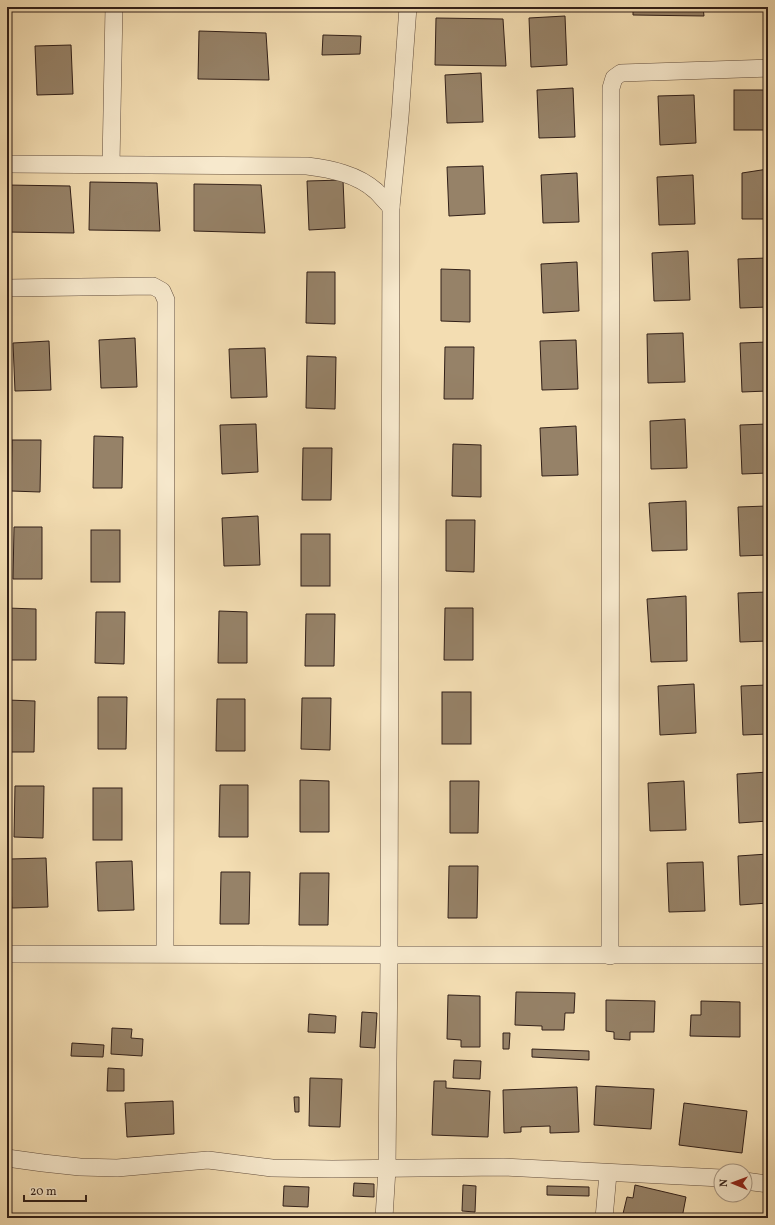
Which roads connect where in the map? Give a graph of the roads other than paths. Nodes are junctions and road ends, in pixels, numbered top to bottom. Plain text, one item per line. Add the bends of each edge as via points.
1 (114, 7) edge
2 (408, 7) edge
3 (768, 68) edge
4 (7, 164) edge
5 (111, 164) junction
6 (391, 207) junction
7 (7, 288) edge
8 (165, 953) junction
9 (7, 954) edge
10 (768, 955) edge
11 (389, 956) junction
12 (610, 956) junction
13 (7, 1158) edge
14 (387, 1169) junction
15 (608, 1174) junction
16 (713, 1178) edge
17 (753, 1182) edge
18 (768, 1184) edge
19 (384, 1218) edge
20 (604, 1218) edge

1 - 5 street
2 - 6 street
3 - 12 street via 620,74 614,78 611,88
4 - 5 street
5 - 6 street via 307,166 350,175 376,190
6 - 11 street
7 - 8 street via 153,286 162,291 166,300
8 - 9 street
8 - 11 street
10 - 12 street
11 - 12 street
11 - 14 street
13 - 14 street via 65,1166 117,1168 208,1160 272,1168
14 - 15 street via 503,1167
14 - 19 street
15 - 16 street
15 - 20 street
17 - 18 street

